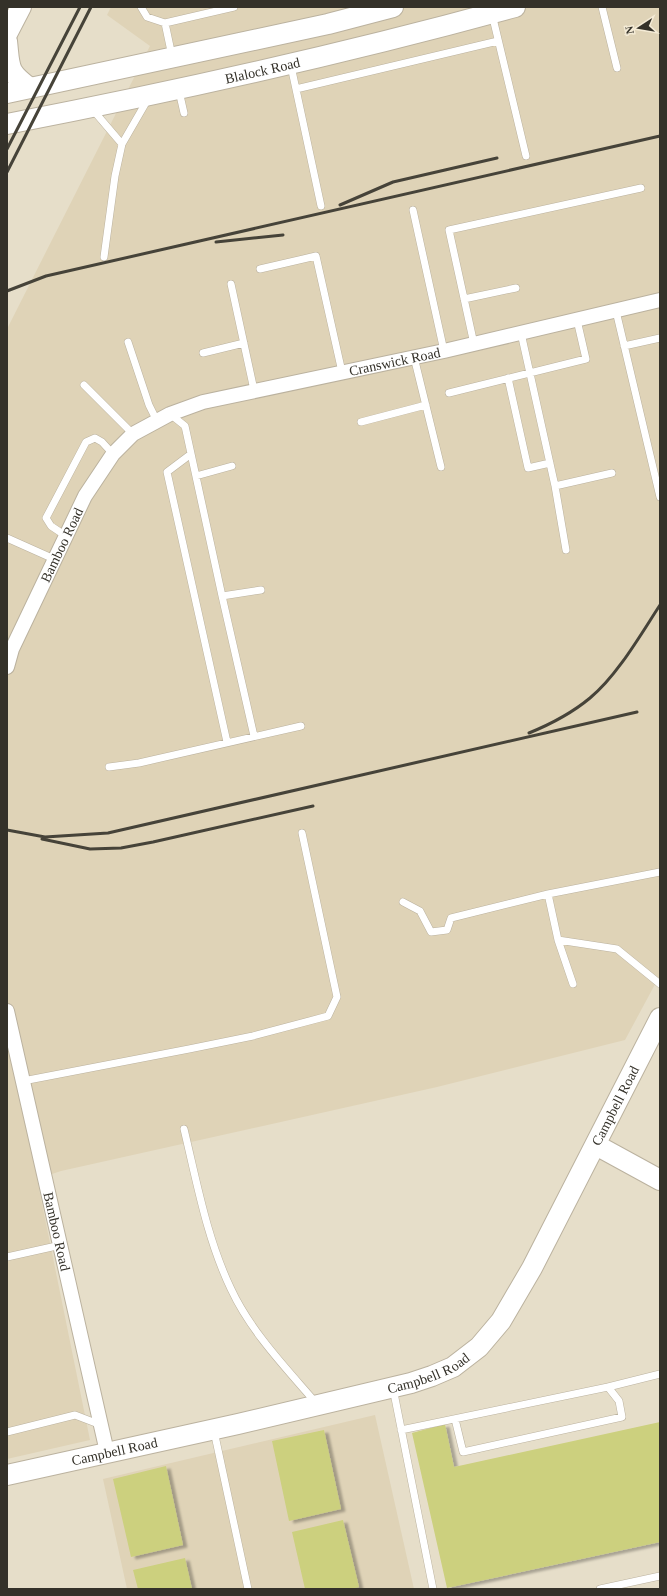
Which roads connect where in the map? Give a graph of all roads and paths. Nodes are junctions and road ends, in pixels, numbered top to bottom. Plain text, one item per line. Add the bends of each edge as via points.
1 (21, 7) edge
2 (141, 7) edge
3 (234, 7) edge
4 (516, 7) edge
5 (602, 7) edge
6 (386, 9) edge
7 (492, 14) junction
8 (165, 23) junction
9 (7, 34) edge
10 (387, 40) junction
11 (7, 41) edge
12 (498, 41) junction
13 (172, 57) junction
14 (290, 64) junction
15 (617, 68) dead end
16 (30, 88) junction
17 (179, 89) junction
18 (296, 89) junction
19 (7, 93) edge
20 (150, 95) junction
21 (91, 108) junction
22 (184, 113) dead end
23 (7, 124) edge
24 (122, 144) junction
25 (526, 156) dead end
26 (641, 188) dead end
27 (322, 206) dead end
28 (413, 210) dead end
29 (104, 257) dead end
30 (260, 269) dead end
31 (231, 284) dead end
32 (516, 288) dead end
33 (464, 299) junction
34 (660, 300) edge
35 (616, 311) junction
36 (577, 320) junction
37 (521, 333) junction
38 (660, 338) edge
39 (128, 342) dead end
40 (244, 344) junction
41 (474, 344) junction
42 (624, 346) junction
43 (444, 351) junction
44 (203, 352) dead end
45 (414, 357) junction
46 (342, 372) junction
47 (530, 372) junction
48 (508, 378) junction
49 (84, 385) dead end
50 (254, 390) junction
51 (449, 393) dead end
52 (426, 405) junction
53 (170, 414) junction
54 (157, 421) junction
55 (361, 422) dead end
56 (134, 434) junction
57 (113, 454) junction
58 (191, 454) junction
59 (550, 463) junction
60 (232, 466) dead end
61 (441, 467) dead end
62 (612, 474) dead end
63 (196, 476) junction
64 (556, 486) junction
65 (660, 497) edge
66 (66, 536) junction
67 (7, 538) edge
68 (566, 550) dead end
69 (54, 559) junction
70 (261, 590) dead end
71 (222, 596) junction
72 (7, 667) edge
73 (301, 726) dead end
74 (254, 736) junction
75 (227, 742) junction
76 (109, 767) dead end
77 (302, 833) dead end
78 (660, 872) edge
79 (548, 894) junction
80 (403, 902) dead end
81 (558, 940) junction
82 (573, 984) dead end
83 (660, 984) edge
84 (7, 1011) edge
85 (660, 1018) edge
86 (23, 1081) junction
87 (184, 1129) dead end
88 (596, 1145) junction
89 (660, 1180) edge
90 (61, 1245) junction
91 (7, 1257) edge
92 (660, 1374) edge
93 (392, 1387) junction
94 (608, 1387) junction
95 (318, 1405) junction
96 (455, 1419) junction
97 (101, 1425) junction
98 (213, 1429) junction
99 (401, 1430) junction
100 (7, 1432) edge
101 (107, 1452) junction
102 (7, 1475) edge
103 (660, 1576) edge
104 (248, 1589) edge
105 (433, 1589) edge
106 (600, 1589) edge

1 - 9 main road
2 - 8 lane via 147,16
3 - 8 lane
4 - 7 main road, Blalock Road
5 - 15 lane
6 - 10 main road
6 - 13 main road
7 - 10 main road, Blalock Road
7 - 12 lane
8 - 13 lane
10 - 14 main road, Blalock Road
11 - 16 main road via 10,68 16,77
12 - 18 lane
12 - 25 lane
13 - 16 main road
13 - 17 main road
14 - 17 main road, Blalock Road
14 - 18 lane
16 - 19 main road
17 - 20 main road, Blalock Road
17 - 22 lane
18 - 27 lane
20 - 21 main road, Blalock Road
20 - 24 lane
21 - 23 main road, Blalock Road
21 - 24 lane
24 - 29 lane via 114,176
26 - 33 lane via 449,230
28 - 43 lane
30 - 46 lane via 316,256
31 - 40 lane
32 - 33 lane
33 - 41 lane
34 - 35 street, Cranswick Road
35 - 36 street, Cranswick Road
35 - 42 lane
36 - 37 street, Cranswick Road
36 - 47 lane via 586,359
37 - 41 street, Cranswick Road
37 - 47 lane
38 - 42 lane
39 - 54 lane
40 - 44 lane
40 - 50 lane
41 - 43 street, Cranswick Road
42 - 65 lane
43 - 45 street, Cranswick Road
45 - 46 street, Cranswick Road
45 - 52 lane
46 - 50 street, Cranswick Road
47 - 48 lane
47 - 59 lane
48 - 51 lane
48 - 59 lane via 528,468
49 - 56 lane
50 - 53 street, Cranswick Road via 203,402
52 - 55 lane
52 - 61 lane
53 - 54 street, Cranswick Road
53 - 58 lane via 185,426
54 - 56 street, Cranswick Road
56 - 57 street, Bamboo Road
57 - 66 street, Bamboo Road via 85,496
57 - 66 lane via 95,438 86,442 46,518 51,526
58 - 63 lane
58 - 75 lane via 167,472
59 - 64 lane
60 - 63 lane
62 - 64 lane
63 - 71 lane
64 - 68 lane
66 - 69 street, Bamboo Road
67 - 69 lane
69 - 72 street, Bamboo Road via 12,649
70 - 71 lane
71 - 74 lane
73 - 74 lane
74 - 75 lane
75 - 76 lane via 139,763
77 - 86 lane via 337,997 328,1016 253,1036
78 - 79 lane
79 - 80 lane via 451,918 447,930 431,932 420,911
79 - 81 lane
81 - 82 lane
81 - 83 lane via 617,949
84 - 86 street, Bamboo Road
85 - 88 main road, Campbell Road
86 - 90 street, Bamboo Road
87 - 95 lane via 209,1233 231,1290 252,1325
88 - 89 main road
88 - 93 main road, Campbell Road via 532,1268 501,1321 480,1347 453,1367 432,1376
90 - 91 lane
90 - 97 street, Bamboo Road
92 - 94 lane
93 - 95 main road, Campbell Road
93 - 99 lane
94 - 96 lane
94 - 96 lane via 619,1401 622,1417 463,1452
95 - 98 main road, Campbell Road
96 - 99 lane
97 - 100 lane via 75,1416
97 - 101 street, Bamboo Road
98 - 101 main road, Campbell Road
98 - 104 lane
99 - 105 lane
101 - 102 main road, Campbell Road
103 - 106 lane

